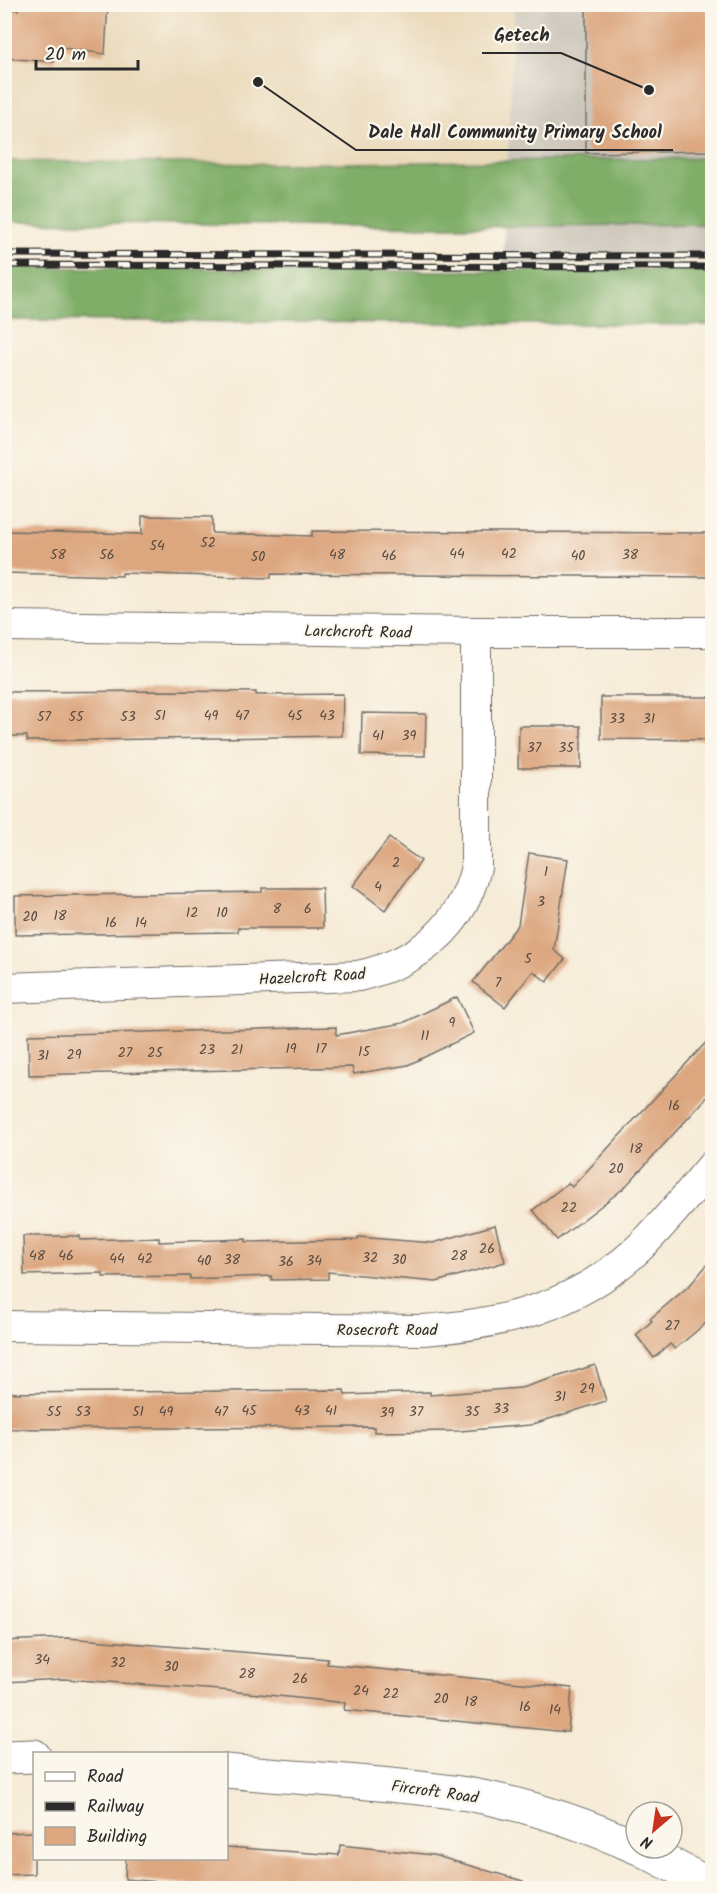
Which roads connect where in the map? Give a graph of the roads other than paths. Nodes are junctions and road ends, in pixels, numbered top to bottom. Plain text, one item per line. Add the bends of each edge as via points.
1 (4, 626) edge
2 (476, 632) junction
3 (712, 632) edge
4 (4, 988) edge
5 (712, 1166) edge
6 (4, 1326) edge
7 (33, 1756) edge
8 (4, 1757) edge
9 (228, 1771) edge
10 (624, 1842) edge
11 (662, 1860) edge
12 (712, 1886) edge

1 - 2 street, Larchcroft Road
2 - 3 street, Larchcroft Road
2 - 4 street, Hazelcroft Road via 476,867 465,901 431,944 382,971 358,976
5 - 6 street, Rosecroft Road via 640,1247 603,1278 561,1301 486,1324 423,1330
7 - 8 street
9 - 10 street, Fircroft Road via 390,1784 468,1795 559,1817
11 - 12 street, Fircroft Road

